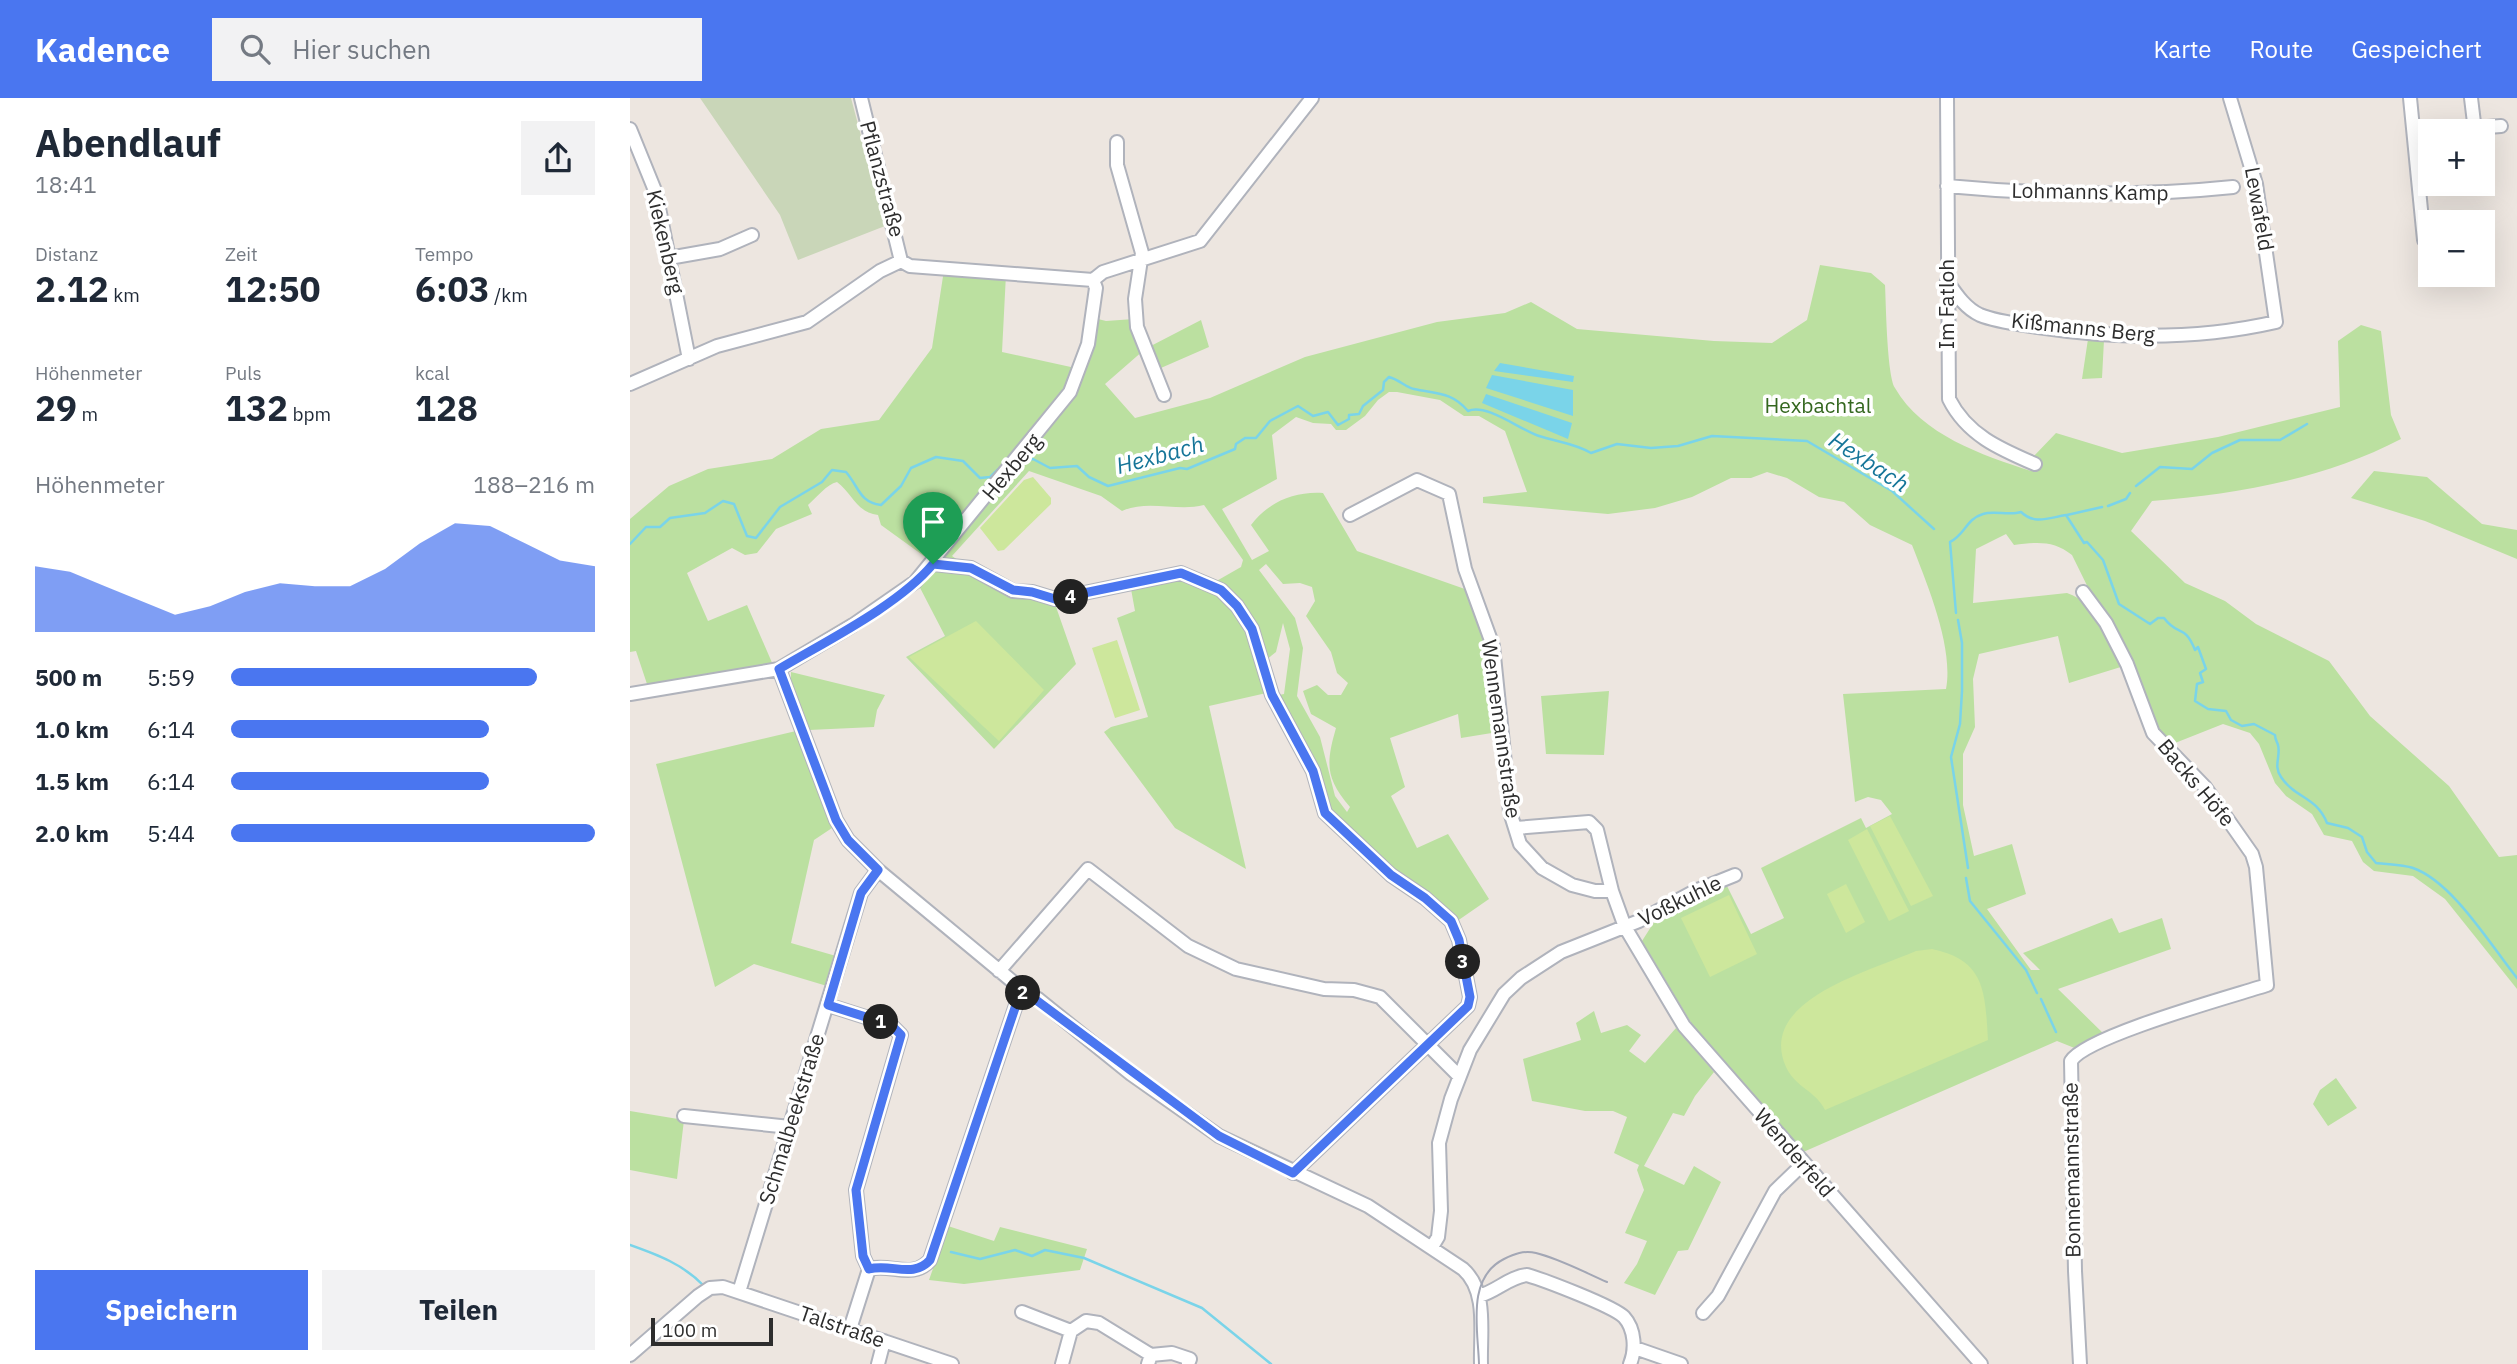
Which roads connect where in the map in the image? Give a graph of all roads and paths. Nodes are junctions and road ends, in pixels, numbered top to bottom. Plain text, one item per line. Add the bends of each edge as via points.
1 (860, 98) edge
2 (1312, 98) edge
3 (1947, 98) edge
4 (2230, 98) edge
5 (2410, 98) edge
6 (2471, 98) edge
7 (2473, 119) edge
8 (2501, 125) dead end
9 (2495, 126) edge
10 (630, 129) edge
11 (1117, 142) dead end
12 (644, 165) junction
13 (630, 170) edge
14 (1947, 186) junction
15 (2233, 187) dead end
16 (2421, 210) edge
17 (752, 235) dead end
18 (669, 258) junction
19 (901, 261) junction
20 (1141, 261) junction
21 (1093, 280) junction
22 (1947, 281) junction
23 (2276, 322) joint
24 (689, 359) junction
25 (630, 384) edge
26 (1164, 395) dead end
27 (2035, 464) dead end
28 (1350, 515) dead end
29 (933, 564) junction
30 (2083, 592) dead end
31 (779, 669) junction
32 (630, 694) edge
33 (1516, 828) junction
34 (878, 870) junction
35 (1735, 875) dead end
36 (1612, 891) junction
37 (1625, 928) junction
38 (999, 971) junction
39 (2267, 985) joint
40 (1024, 991) junction
41 (828, 1005) junction
42 (1428, 1045) junction
43 (1458, 1075) junction
44 (684, 1116) dead end
45 (790, 1128) junction
46 (1803, 1164) junction
47 (1293, 1173) junction
48 (1432, 1247) junction
49 (869, 1269) junction
50 (739, 1292) junction
51 (1479, 1296) junction
52 (1022, 1312) dead end
53 (1703, 1313) dead end
54 (850, 1329) junction
55 (1071, 1331) junction
56 (884, 1341) junction
57 (1635, 1348) junction
58 (630, 1355) edge
59 (1149, 1359) edge
60 (878, 1364) edge
61 (952, 1364) edge
62 (1062, 1364) edge
63 (1188, 1364) edge
64 (1481, 1364) edge
65 (1630, 1364) edge
66 (1681, 1364) edge
67 (1981, 1364) edge
68 (2080, 1364) edge

1 - 19 street, Pflanzstraße
2 - 20 street via 1200,241
3 - 14 street, Im Fatloh
4 - 23 street, Lewafeld via 2252,164
5 - 16 street
6 - 7 street
8 - 9 street
10 - 12 street, Kiekenberg
11 - 20 street via 1117,165
12 - 13 street
12 - 18 street, Kiekenberg via 656,193
14 - 15 street, Lohmanns Kamp via 2123,195
14 - 22 street, Im Fatloh
17 - 18 street via 720,249
18 - 24 street, Kiekenberg
19 - 21 street via 910,266
19 - 24 street via 807,322 717,346
20 - 21 street via 1103,272
20 - 26 street via 1135,318
21 - 29 street, Hexberg via 1093,318 1080,372 1059,408
22 - 23 street, Kißmanns Berg via 1980,315 2052,329 2167,337
22 - 27 street, Im Fatloh via 1947,388 1952,406 1984,440
24 - 25 street
28 - 33 street, Wennemannstraße via 1418,480 1449,494 1465,569 1493,646 1510,812
29 - 31 street, Hexberg via 873,611
29 - 42 street via 971,568 1013,590 1055,599 1181,573 1221,590 1252,629 1272,695 1313,771 1325,813 1391,875 1451,921 1470,997 1468,1006
30 - 39 street, Backs Höfe via 2127,664 2153,733 2205,787 2252,854
31 - 32 street, Hexberg
31 - 34 street via 836,820 848,840
33 - 36 street, Wennemannstraße via 1520,844 1542,868 1572,885
33 - 36 street, Wennemannstraße via 1589,822 1597,830
34 - 38 street
34 - 41 street, Schmalbeekstraße via 861,893
35 - 37 street, Voßkuhle
36 - 37 street, Wennemannstraße
37 - 43 street, Voßkuhle via 1561,952 1521,978 1495,1006
37 - 46 street, Wenderfeld via 1684,1026
38 - 40 street
38 - 42 street via 1088,869 1188,946 1236,969 1380,997
39 - 68 street, Bonnemannstraße via 2125,1032 2082,1050 2071,1061
40 - 47 street via 1219,1136
40 - 49 street via 930,1260 919,1270
41 - 45 street, Schmalbeekstraße
41 - 49 street via 891,1025 901,1035 856,1190 863,1256
42 - 43 street
42 - 47 street
43 - 48 street, Voßkuhle via 1439,1143 1441,1211
44 - 45 street
45 - 50 street, Schmalbeekstraße
46 - 53 street via 1776,1191 1718,1296
46 - 67 street, Wenderfeld
47 - 48 street via 1368,1206
48 - 51 street via 1471,1277
49 - 54 street
50 - 54 street, Talstraße
50 - 58 street, Talstraße via 710,1288
51 - 57 street via 1517,1276 1532,1276 1617,1312 1629,1324
51 - 64 street
52 - 55 street
54 - 56 street, Talstraße
55 - 59 street via 1086,1321 1099,1323
55 - 62 street
56 - 60 street
56 - 61 street, Talstraße
57 - 65 street
57 - 66 street
59 - 63 street via 1172,1353 1189,1359

